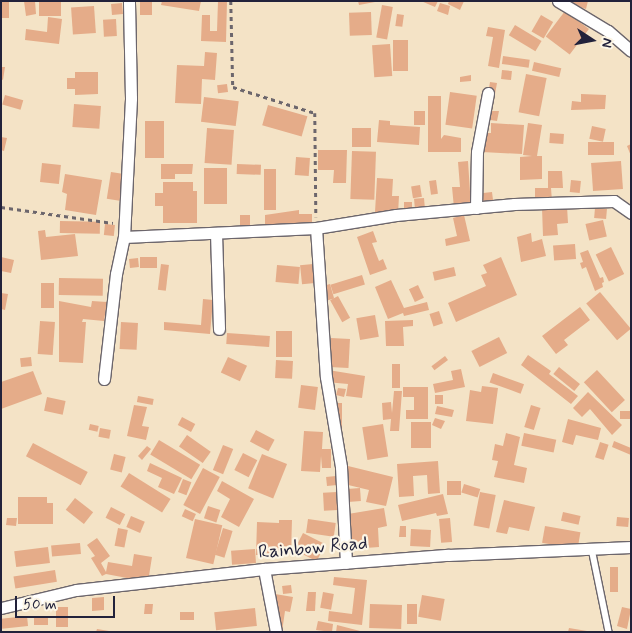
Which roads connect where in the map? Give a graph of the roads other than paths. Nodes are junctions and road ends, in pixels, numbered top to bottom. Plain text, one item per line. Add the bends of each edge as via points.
1 (129, 1) edge
2 (558, 1) edge
3 (631, 51) edge
4 (488, 93) dead end
5 (476, 208) junction
6 (631, 213) edge
7 (316, 228) junction
8 (216, 233) junction
9 (124, 237) junction
10 (219, 329) dead end
11 (104, 379) dead end
12 (631, 547) edge
13 (592, 549) junction
14 (346, 563) junction
15 (264, 569) junction
16 (1, 608) edge
17 (276, 632) edge
18 (609, 632) edge

1 - 9 street via 131,98
2 - 3 street via 608,32
4 - 5 street via 476,152
5 - 6 street via 614,201
5 - 7 street via 396,215
7 - 8 street
7 - 14 street via 326,377 341,467
8 - 9 street
8 - 10 street
9 - 11 street via 116,274
12 - 13 street, Rainbow Road
13 - 14 street, Rainbow Road
13 - 18 lane
14 - 15 street, Rainbow Road
15 - 16 street, Rainbow Road via 76,590
15 - 17 street

